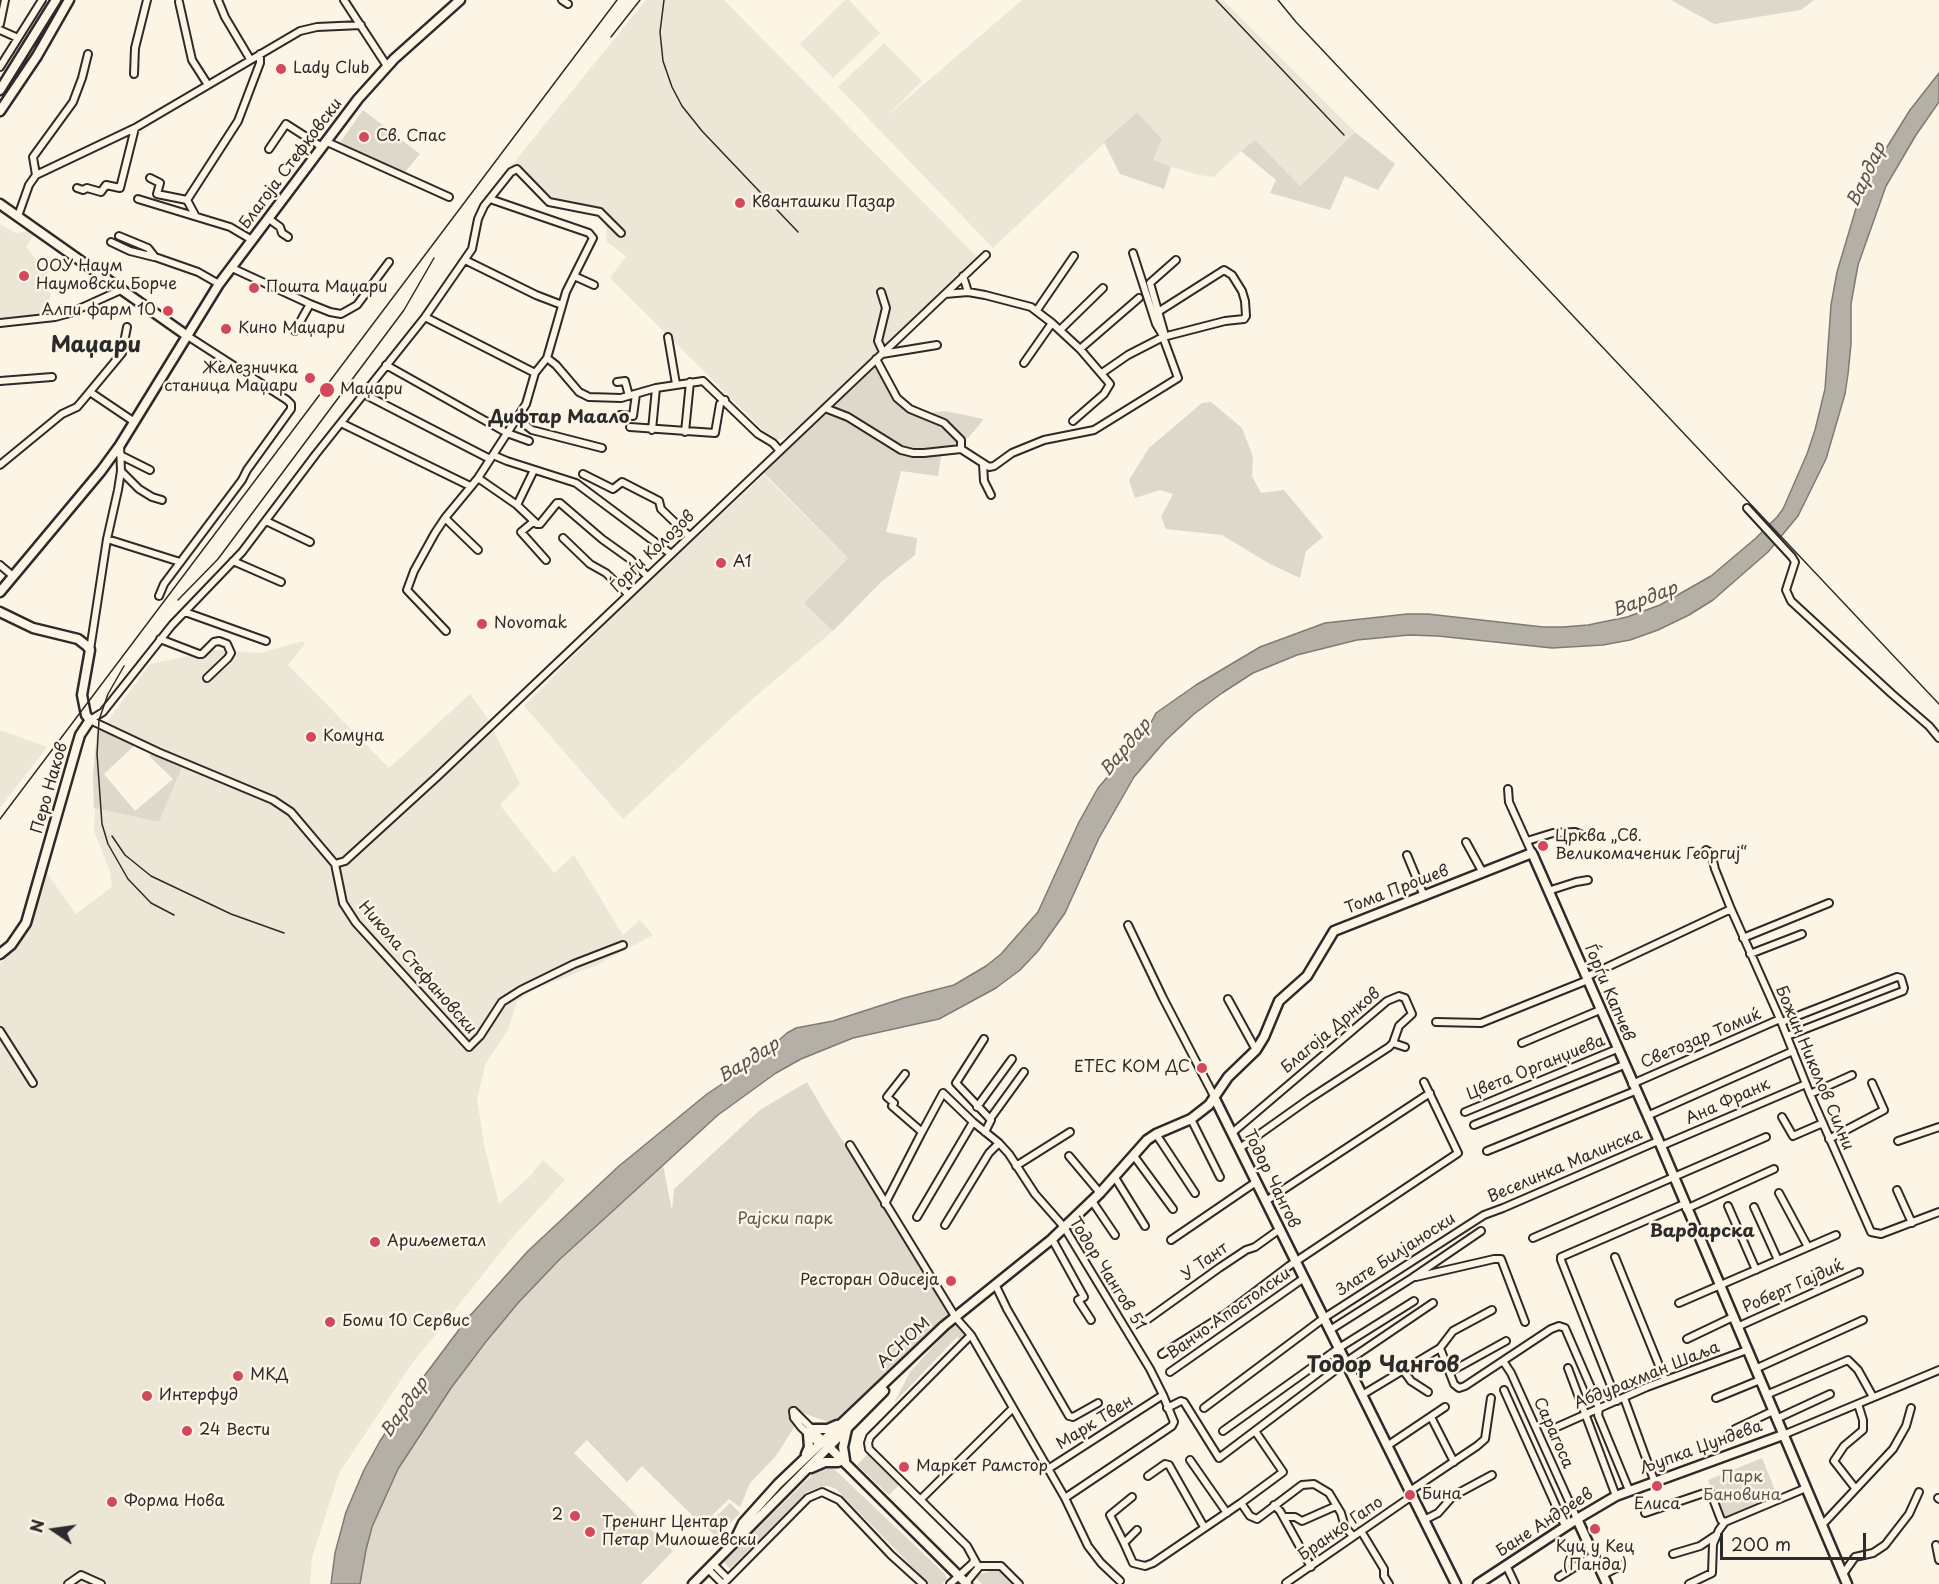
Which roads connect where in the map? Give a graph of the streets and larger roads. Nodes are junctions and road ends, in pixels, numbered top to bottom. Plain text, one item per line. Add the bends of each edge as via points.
1 (5, 0) edge
2 (42, 0) edge
3 (56, 0) edge
4 (69, 0) edge
5 (147, 0) edge
6 (218, 0) edge
7 (460, 0) edge
8 (346, 1) edge
9 (179, 2) dead end
10 (0, 24) edge
11 (361, 25) junction
12 (0, 30) edge
13 (18, 38) junction
14 (88, 54) dead end
15 (260, 54) junction
16 (250, 59) junction
17 (387, 66) junction
18 (0, 67) edge
19 (134, 74) dead end
20 (208, 85) junction
21 (0, 90) edge
22 (0, 111) edge
23 (135, 128) junction
24 (324, 145) junction
25 (269, 149) dead end
26 (36, 175) junction
27 (150, 178) dead end
28 (77, 188) dead end
29 (449, 197) dead end
30 (138, 199) dead end
31 (490, 199) junction
32 (187, 200) junction
33 (0, 204) edge
34 (195, 215) junction
35 (18, 216) junction
36 (268, 219) junction
37 (621, 233) dead end
38 (119, 236) dead end
39 (288, 237) dead end
40 (252, 240) junction
41 (111, 242) dead end
42 (1133, 253) dead end
43 (986, 255) dead end
44 (1074, 256) dead end
45 (155, 257) junction
46 (465, 260) junction
47 (1176, 260) dead end
48 (389, 262) dead end
49 (232, 268) junction
50 (574, 276) junction
51 (963, 276) junction
52 (219, 284) junction
53 (594, 285) dead end
54 (1103, 288) dead end
55 (123, 290) junction
56 (881, 292) dead end
57 (968, 292) junction
58 (945, 294) junction
59 (1139, 298) dead end
60 (310, 304) junction
61 (562, 305) junction
62 (1037, 310) junction
63 (1158, 312) junction
64 (425, 317) junction
65 (194, 321) junction
66 (0, 323) edge
67 (1052, 323) junction
68 (173, 326) junction
69 (127, 327) dead end
70 (1060, 330) junction
71 (295, 331) dead end
72 (186, 335) junction
73 (669, 337) dead end
74 (1163, 337) junction
75 (180, 345) junction
76 (937, 345) dead end
77 (1080, 349) junction
78 (880, 355) junction
79 (547, 358) junction
80 (1024, 363) dead end
81 (386, 365) junction
82 (535, 373) junction
83 (1102, 373) junction
84 (52, 377) dead end
85 (0, 381) edge
86 (617, 382) dead end
87 (690, 382) junction
88 (676, 384) junction
89 (656, 388) junction
90 (90, 392) junction
91 (364, 394) junction
92 (632, 395) junction
93 (725, 400) junction
94 (825, 408) junction
95 (620, 415) dead end
96 (518, 419) junction
97 (1073, 421) dead end
98 (133, 422) junction
99 (341, 423) junction
100 (630, 427) dead end
101 (652, 430) junction
102 (685, 432) junction
103 (507, 433) junction
104 (529, 441) dead end
105 (120, 445) junction
106 (602, 448) dead end
107 (961, 449) junction
108 (780, 451) junction
109 (120, 454) junction
110 (491, 457) junction
111 (983, 464) junction
112 (0, 465) edge
113 (150, 470) dead end
114 (534, 470) junction
115 (121, 471) junction
116 (583, 474) dead end
117 (478, 478) junction
118 (470, 486) junction
119 (991, 495) dead end
120 (162, 500) dead end
121 (517, 505) junction
122 (1747, 508) dead end
123 (445, 518) junction
124 (266, 520) junction
125 (533, 522) junction
126 (689, 536) junction
127 (563, 538) dead end
128 (107, 539) junction
129 (310, 542) dead end
130 (478, 550) dead end
131 (671, 554) junction
132 (546, 560) dead end
133 (233, 561) junction
134 (180, 562) junction
135 (0, 565) edge
136 (13, 576) junction
137 (647, 576) junction
138 (281, 582) dead end
139 (0, 592) edge
140 (628, 594) junction
141 (159, 596) dead end
142 (0, 612) edge
143 (185, 612) junction
144 (446, 631) dead end
145 (160, 639) junction
146 (266, 641) dead end
147 (90, 650) junction
148 (207, 678) dead end
149 (90, 720) junction
150 (1939, 738) edge
151 (1508, 789) dead end
152 (1585, 836) dead end
153 (1527, 841) junction
154 (1466, 842) dead end
155 (1706, 850) dead end
156 (1532, 853) junction
157 (1407, 855) dead end
158 (335, 864) junction
159 (1483, 873) junction
160 (1588, 880) dead end
161 (1548, 891) junction
162 (1424, 896) junction
163 (1829, 903) dead end
164 (1731, 909) junction
165 (1128, 925) dead end
166 (1802, 933) dead end
167 (1743, 938) junction
168 (623, 945) dead end
169 (0, 954) edge
170 (1750, 954) junction
171 (1587, 979) junction
172 (1228, 999) dead end
173 (1600, 1010) junction
174 (1781, 1021) junction
175 (1436, 1022) dead end
176 (0, 1031) edge
177 (1787, 1035) junction
178 (984, 1039) dead end
179 (1522, 1042) dead end
180 (1394, 1043) junction
181 (1405, 1047) dead end
182 (1617, 1049) junction
183 (1256, 1050) junction
184 (1793, 1051) junction
185 (1012, 1059) dead end
186 (1624, 1065) junction
187 (1024, 1072) dead end
188 (905, 1074) dead end
189 (1852, 1075) dead end
190 (1425, 1082) dead end
191 (33, 1083) dead end
192 (1872, 1083) dead end
193 (1806, 1084) junction
194 (1634, 1087) junction
195 (1430, 1093) junction
196 (1810, 1094) junction
197 (1215, 1099) junction
198 (977, 1107) junction
199 (1466, 1112) dead end
200 (1647, 1116) junction
201 (1782, 1117) dead end
202 (990, 1119) junction
203 (1191, 1119) junction
204 (973, 1122) junction
205 (1823, 1123) junction
206 (1474, 1125) dead end
207 (1939, 1127) edge
208 (922, 1132) junction
209 (985, 1132) junction
210 (1070, 1132) dead end
211 (1232, 1133) junction
212 (1156, 1134) junction
213 (1766, 1137) dead end
214 (1829, 1139) junction
215 (1898, 1141) dead end
216 (999, 1143) junction
217 (1659, 1144) junction
218 (850, 1145) dead end
219 (1239, 1148) junction
220 (1487, 1151) dead end
221 (1069, 1156) dead end
222 (1134, 1156) junction
223 (1016, 1166) junction
224 (1774, 1169) dead end
225 (1114, 1176) junction
226 (1220, 1177) dead end
227 (1673, 1178) junction
228 (1256, 1182) junction
229 (1897, 1190) dead end
230 (1100, 1193) junction
231 (1195, 1193) dead end
232 (1779, 1193) dead end
233 (1092, 1201) junction
234 (1266, 1201) junction
235 (885, 1204) junction
236 (1728, 1206) dead end
237 (1685, 1207) junction
238 (1754, 1207) dead end
239 (1173, 1209) dead end
240 (1939, 1212) edge
241 (1484, 1215) joint
242 (917, 1218) dead end
243 (1912, 1223) junction
244 (945, 1225) dead end
245 (1145, 1226) dead end
246 (1064, 1227) junction
247 (1280, 1230) junction
248 (1481, 1231) dead end
249 (1836, 1234) dead end
250 (1115, 1235) dead end
251 (1533, 1238) dead end
252 (1052, 1239) junction
253 (1171, 1240) dead end
254 (1808, 1247) junction
255 (1616, 1257) dead end
256 (1778, 1260) junction
257 (1296, 1262) junction
258 (1756, 1270) junction
259 (1859, 1272) dead end
260 (1304, 1278) junction
261 (1413, 1278) junction
262 (995, 1284) junction
263 (1719, 1286) junction
264 (1414, 1301) dead end
265 (1433, 1303) dead end
266 (1679, 1303) dead end
267 (1492, 1310) dead end
268 (1733, 1317) junction
269 (956, 1318) junction
270 (1324, 1318) junction
271 (1148, 1319) dead end
272 (1090, 1320) dead end
273 (1863, 1320) dead end
274 (1525, 1322) dead end
275 (1737, 1327) junction
276 (1330, 1330) junction
277 (971, 1335) junction
278 (1687, 1339) dead end
279 (1506, 1341) dead end
280 (1339, 1348) junction
281 (1440, 1348) junction
282 (1747, 1350) junction
283 (1162, 1354) dead end
284 (1503, 1361) junction
285 (1346, 1362) junction
286 (1568, 1368) dead end
287 (1755, 1369) junction
288 (1403, 1370) junction
289 (1939, 1370) edge
290 (1170, 1372) dead end
291 (1450, 1372) junction
292 (1665, 1380) junction
293 (1760, 1380) junction
294 (1504, 1390) dead end
295 (1428, 1392) dead end
296 (1830, 1394) dead end
297 (1163, 1395) junction
298 (1362, 1395) junction
299 (1766, 1395) junction
300 (1873, 1397) junction
301 (1491, 1398) dead end
302 (1716, 1398) dead end
303 (1620, 1400) junction
304 (1098, 1402) dead end
305 (1858, 1404) junction
306 (1445, 1407) dead end
307 (1013, 1408) junction
308 (1167, 1408) junction
309 (1204, 1408) dead end
310 (1911, 1408) dead end
311 (1599, 1409) junction
312 (1586, 1415) junction
313 (1775, 1415) junction
314 (1431, 1417) junction
315 (844, 1426) junction
316 (1557, 1427) dead end
317 (1735, 1429) dead end
318 (1223, 1431) dead end
319 (1256, 1431) junction
320 (809, 1432) junction
321 (1783, 1435) junction
322 (823, 1445) junction
323 (1387, 1446) junction
324 (802, 1459) junction
325 (1190, 1460) dead end
326 (838, 1462) junction
327 (1454, 1462) junction
328 (848, 1466) junction
329 (1048, 1469) junction
330 (802, 1473) junction
331 (1492, 1475) dead end
332 (1148, 1476) dead end
333 (1654, 1480) junction
334 (1806, 1488) junction
335 (1855, 1488) junction
336 (1629, 1490) junction
337 (1919, 1492) dead end
338 (1411, 1493) junction
339 (1616, 1496) junction
340 (1132, 1497) dead end
341 (1065, 1498) junction
342 (921, 1499) junction
343 (1241, 1503) junction
344 (1274, 1505) junction
345 (1336, 1506) junction
346 (1227, 1513) junction
347 (1645, 1513) dead end
348 (1284, 1517) junction
349 (1577, 1519) junction
350 (1424, 1520) junction
351 (1725, 1522) junction
352 (1565, 1526) junction
353 (1822, 1526) junction
354 (1204, 1527) junction
355 (1137, 1530) dead end
356 (1361, 1530) junction
357 (1718, 1533) junction
358 (1353, 1536) junction
359 (734, 1542) junction
360 (1124, 1544) junction
361 (1936, 1545) dead end
362 (1673, 1554) dead end
363 (1594, 1555) junction
364 (974, 1556) junction
365 (1939, 1560) edge
366 (1506, 1565) junction
367 (1622, 1565) dead end
368 (710, 1566) junction
369 (979, 1567) junction
370 (1311, 1567) junction
371 (1843, 1574) junction
372 (1558, 1577) dead end
373 (1120, 1581) dead end
374 (1604, 1581) edge
375 (725, 1582) edge
376 (961, 1582) edge
377 (1286, 1583) edge
378 (68, 1584) edge
379 (101, 1584) edge
380 (693, 1584) edge
381 (922, 1584) edge
382 (1019, 1584) edge
383 (1389, 1584) edge
384 (1456, 1584) edge
385 (1478, 1584) edge
386 (1515, 1584) edge
387 (1689, 1584) edge
388 (1847, 1584) edge

1 - 10 street
2 - 13 street
3 - 21 street
4 - 22 street
5 - 19 street via 135,48
6 - 16 street
7 - 17 street, Благоја Стефковски
8 - 11 street
9 - 20 street via 192,60
11 - 15 street via 306,29
11 - 17 street
12 - 13 street
13 - 18 street
14 - 26 street via 74,102 33,157
15 - 16 street
15 - 32 street via 238,121
16 - 20 street
17 - 24 street, Благоја Стефковски
20 - 23 street
23 - 26 street
23 - 28 street via 120,188 106,185 102,192
24 - 25 street via 286,124
24 - 29 street
24 - 36 street, Благоја Стефковски
26 - 35 street
27 - 32 street via 160,183 157,194
30 - 34 street
31 - 37 street via 518,169 549,202 600,212
31 - 46 street via 478,219 472,249
31 - 50 street via 591,234 593,242
32 - 34 street
33 - 35 street
34 - 40 street via 230,227
35 - 55 street
36 - 39 street
36 - 40 street, Благоја Стефковски
38 - 45 street via 148,248
40 - 49 street, Благоја Стефковски
41 - 45 street
42 - 74 street
43 - 51 street, Ѓорѓи Колозов
44 - 62 street
45 - 52 street
46 - 61 street
46 - 64 street
47 - 63 street via 1150,282
48 - 60 street via 357,305 347,312 336,314
49 - 52 street, Благоја Стефковски
49 - 60 street
50 - 53 street
50 - 61 street
51 - 57 street
51 - 58 street, Ѓорѓи Колозов
52 - 65 street, Благоја Стефковски
54 - 70 street
55 - 66 street via 70,314
55 - 68 street
56 - 78 street via 886,308 878,341
57 - 58 street
57 - 62 street
58 - 78 street, Ѓорѓи Колозов
59 - 77 street
60 - 71 street
61 - 79 street
62 - 67 street
63 - 74 street
63 - 74 street via 1223,270 1232,275 1245,301 1244,319
64 - 81 street
64 - 82 street
65 - 68 street
65 - 72 street, Благоја Стефковски
67 - 70 street
67 - 80 street
68 - 72 street
68 - 75 street
69 - 90 street via 122,353
70 - 77 street
72 - 75 street, Благоја Стефковски
72 - 134 street via 287,400 291,409
73 - 88 street
74 - 83 street
74 - 111 street via 1178,378 1094,430 1044,440 1012,453 994,466
75 - 98 street, Благоја Стефковски
76 - 78 street
77 - 83 street
78 - 94 street, Ѓорѓи Колозов
78 - 107 street via 897,398 910,409 944,423 961,440
79 - 82 street
79 - 92 street via 583,394 610,399
81 - 91 street
81 - 103 street
82 - 96 street
83 - 97 street via 1109,389
84 - 85 street
86 - 92 street via 625,381
87 - 88 street
87 - 93 street via 703,381
87 - 102 street
88 - 89 street
89 - 92 street
89 - 101 street
90 - 98 street
90 - 112 street
91 - 99 street
91 - 110 street
92 - 95 street via 633,416
93 - 102 street via 720,404 715,434
93 - 108 street
94 - 107 street via 913,453
94 - 108 street, Ѓорѓи Колозов
96 - 103 street
96 - 106 street via 532,430
98 - 105 street, Благоја Стефковски
99 - 118 street
99 - 124 street
100 - 101 street
101 - 102 street
103 - 104 street
103 - 110 street
105 - 109 street, Благоја Стефковски
105 - 136 street, Благоја Стефковски
107 - 111 street
108 - 126 street, Ѓорѓи Колозов
109 - 113 street
109 - 115 street, Благоја Стефковски
110 - 114 street
110 - 117 street
111 - 119 street via 984,481
114 - 121 street
114 - 131 street via 576,483
115 - 120 street via 139,489
115 - 128 street, Благоја Стефковски
116 - 126 street via 613,489 622,482 659,501
117 - 118 street
117 - 121 street
118 - 123 street
121 - 125 street
122 - 150 street via 1795,562 1786,590 1791,601
123 - 130 street
123 - 144 street via 424,551 407,590
124 - 129 street
124 - 133 street
125 - 132 street via 521,532
125 - 137 street via 540,524 560,503
126 - 131 street, Ѓорѓи Колозов
127 - 140 street
128 - 134 street
128 - 147 street, Благоја Стефковски
131 - 137 street, Ѓорѓи Колозов
133 - 138 street
133 - 143 street
134 - 141 street
135 - 136 street
136 - 139 street, Благоја Стефковски
137 - 140 street, Ѓорѓи Колозов
140 - 158 street, Ѓорѓи Колозов via 383,826 345,861
142 - 147 street via 39,630 78,639
143 - 145 street
143 - 146 street
145 - 148 street via 199,654 214,642 227,644 231,653
145 - 149 street via 103,712
147 - 149 street via 82,696
149 - 158 street, Никола Стефановски via 282,805
149 - 169 street, Перо Наков via 80,735 26,923
151 - 153 street, Ѓорѓи Капчев via 1509,802
152 - 153 street via 1575,832 1553,833
153 - 156 street, Ѓорѓи Капчев
154 - 159 street
155 - 164 street, Божин Николов Силни via 1711,853
156 - 159 street, Тома Прошев
156 - 161 street, Ѓорѓи Капчев
157 - 162 street
158 - 168 street, Никола Стефановски via 343,903 349,913 469,1047 502,1002 574,964
159 - 162 street, Тома Прошев
160 - 161 street
161 - 171 street, Ѓорѓи Капчев
162 - 183 street, Тома Прошев via 1334,931 1307,976 1279,1000
163 - 167 street
164 - 167 street, Божин Николов Силни
164 - 171 street
165 - 197 street, Тодор Чангов
166 - 170 street
167 - 170 street, Божин Николов Силни
170 - 174 street, Божин Николов Силни
171 - 173 street, Ѓорѓи Капчев
171 - 175 street via 1481,1023
172 - 183 street
173 - 179 street
173 - 182 street, Ѓорѓи Капчев
174 - 177 street, Божин Николов Силни
174 - 177 street, Светозар Томиќ via 1901,978 1903,991
174 - 194 street, Светозар Томиќ
176 - 191 street
177 - 184 street, Божин Николов Силни
178 - 198 street via 956,1083
180 - 181 street
180 - 211 street, Благоја Дрнков via 1399,1026 1412,1014 1405,998 1399,996 1386,1001
180 - 219 street, Благоја Дрнков
182 - 186 street, Ѓорѓи Капчев
182 - 199 street, Цвета Органџиева
183 - 197 street, Тома Прошев via 1228,1077
184 - 193 street, Божин Николов Силни
184 - 200 street
185 - 198 street
186 - 194 street, Ѓорѓи Капчев
186 - 206 street
187 - 202 street
188 - 208 street via 887,1097
189 - 196 street
190 - 195 street
192 - 214 street via 1884,1110
193 - 196 street, Божин Николов Силни
193 - 217 street, Ана Франк
194 - 200 street, Ѓорѓи Капчев
194 - 220 street, Светозар Томиќ
195 - 234 street
195 - 257 street via 1458,1153
196 - 205 street, Божин Николов Силни
197 - 203 street, Тома Прошев
197 - 211 street, Тодор Чангов
198 - 202 street
200 - 217 street, Ѓорѓи Капчев
201 - 205 street via 1792,1136
202 - 209 street
203 - 212 street, Тома Прошев
203 - 226 street
204 - 208 street, Тодор Чангов 51 via 943,1092
204 - 209 street, Тодор Чангов 51
204 - 242 street
205 - 214 street, Божин Николов Силни
207 - 215 street
208 - 235 street, Тодор Чангов 51
209 - 216 street, Тодор Чангов 51
210 - 223 street
211 - 219 street, Тодор Чангов
212 - 222 street, АСНОМ
212 - 231 street
213 - 227 street
214 - 243 street, Божин Николов Силни via 1871,1232 1881,1234
216 - 223 street, Тодор Чангов 51
216 - 244 street
217 - 227 street, Ѓорѓи Капчев
217 - 241 street, Веселинка Малинска
218 - 235 street
219 - 228 street, Тодор Чангов
221 - 230 street
222 - 225 street, АСНОМ
222 - 239 street
223 - 246 street, Тодор Чангов 51
224 - 237 street
225 - 230 street, АСНОМ
225 - 245 street
227 - 237 street, Ѓорѓи Капчев
227 - 251 street
228 - 234 street, Тодор Чангов
228 - 253 street
229 - 243 street
230 - 233 street, АСНОМ
232 - 254 street
233 - 246 street, АСНОМ
233 - 250 street
234 - 247 street, Тодор Чангов
235 - 269 street
236 - 258 street
237 - 263 street, Ѓорѓи Капчев
237 - 303 street via 1561,1257
238 - 256 street
240 - 243 street, Божин Николов Силни
241 - 270 street, Злате Билјаноски
246 - 252 street, АСНОМ
246 - 297 street, Тодор Чангов 51
247 - 257 street, Тодор Чангов
247 - 271 street, У Тант
248 - 261 street
249 - 254 street
252 - 262 street, АСНОМ
252 - 272 street via 1084,1297 1078,1300
254 - 256 street
255 - 292 street
256 - 258 street
257 - 260 street, Тодор Чангов
257 - 283 street
258 - 263 street
259 - 275 street, Роберт Гајдиќ
260 - 270 street, Тодор Чангов
260 - 290 street, Ванчо Апостолски
261 - 274 street, Злате Билјаноски via 1501,1259
261 - 276 street
262 - 269 street, АСНОМ
262 - 304 street via 1069,1416
263 - 266 street
263 - 268 street, Ѓорѓи Капчев
264 - 280 street
265 - 285 street
267 - 281 street via 1453,1331
268 - 275 street, Ѓорѓи Капчев
268 - 278 street
269 - 277 street
269 - 315 street, АСНОМ
270 - 276 street, Тодор Чангов
270 - 309 street, Злате Билјаноски
273 - 287 street
275 - 282 street, Ѓорѓи Капчев
276 - 280 street, Тодор Чангов
277 - 307 street
277 - 342 street via 868,1443 869,1449
279 - 291 street
280 - 285 street, Тодор Чангов
280 - 318 street
281 - 288 street
281 - 291 street
282 - 287 street, Ѓорѓи Капчев
282 - 292 street, Абдурахман Шаља
284 - 291 street via 1459,1388
284 - 311 street via 1551,1329 1565,1328
284 - 349 street, Сарагоса via 1512,1373
285 - 298 street, Тодор Чангов
285 - 319 street
286 - 312 street
287 - 293 street, Ѓорѓи Капчев
288 - 295 street
288 - 298 street
289 - 300 street
292 - 303 street, Абдурахман Шаља
293 - 299 street, Ѓорѓи Капчев
293 - 302 street
294 - 352 street
296 - 313 street
297 - 308 street, Тодор Чангов 51
297 - 329 street, Марк Твен
298 - 323 street, Тодор Чангов
299 - 300 street via 1848,1360
299 - 313 street, Ѓорѓи Капчев
300 - 305 street
301 - 327 street, Бранко Гапо via 1485,1439
303 - 311 street, Абдурахман Шаља
303 - 333 street
305 - 321 street
305 - 335 street via 1863,1430 1834,1461
306 - 314 street
307 - 329 street
307 - 342 street
308 - 319 street via 1184,1402 1219,1458
308 - 341 street via 1172,1426
310 - 335 street via 1898,1442
311 - 312 street, Абдурахман Шаља
311 - 336 street via 1598,1415
312 - 316 street, Абдурахман Шаља
312 - 339 street
313 - 317 street
313 - 321 street, Ѓорѓи Капчев
314 - 323 street
314 - 327 street
315 - 320 street
315 - 322 street, АСНОМ
315 - 328 street via 843,1451
319 - 343 street via 1283,1472
320 - 322 street
320 - 324 street via 809,1447
321 - 333 street, Љупка Џундева
321 - 334 street, Ѓорѓи Капчев
322 - 324 street, АСНОМ
322 - 326 street
322 - 328 street
322 - 330 street, АСНОМ
323 - 338 street, Тодор Чангов
324 - 359 street, АСНОМ via 753,1510
325 - 346 street
326 - 330 street via 820,1463
326 - 376 street
327 - 338 street, Бранко Гапо
328 - 376 street
329 - 341 street
330 - 359 street, АСНОМ
331 - 350 street via 1452,1496 1438,1513
332 - 354 street via 1168,1464
333 - 336 street, Љупка Џундева
334 - 351 street
334 - 353 street, Ѓорѓи Капчев
335 - 353 street
336 - 339 street, Бане Андреев
337 - 371 street via 1910,1514 1885,1545 1855,1557
338 - 350 street, Тодор Чангов
338 - 356 street, Бранко Гапо
339 - 349 street, Бане Андреев
340 - 360 street via 1110,1515
341 - 373 street via 1088,1546
342 - 364 street
343 - 344 street via 1256,1519
343 - 346 street
344 - 345 street via 1302,1485 1314,1484 1329,1493
344 - 348 street
345 - 348 street via 1302,1521
345 - 358 street
346 - 354 street
347 - 351 street via 1711,1491
348 - 370 street
349 - 352 street, Бане Андреев
349 - 363 street
350 - 384 street, Тодор Чангов
351 - 357 street
352 - 366 street, Бане Андреев
353 - 371 street, Ѓорѓи Капчев
354 - 360 street via 1145,1566 1133,1563
355 - 360 street
356 - 358 street, Бранко Гапо
356 - 383 street
357 - 362 street via 1706,1543
357 - 387 street via 1712,1573
358 - 370 street, Бранко Гапо
359 - 368 street, АСНОМ
361 - 365 street
363 - 372 street
363 - 374 street
364 - 369 street
364 - 376 street
366 - 385 street, Бане Андреев
366 - 386 street
367 - 374 street
368 - 375 street
368 - 380 street, АСНОМ
369 - 376 street
369 - 382 street via 1001,1566
370 - 377 street, Бранко Гапо
371 - 388 street, Ѓорѓи Капчев
375 - 381 street via 808,1498 822,1492 839,1500
378 - 379 street via 81,1575

